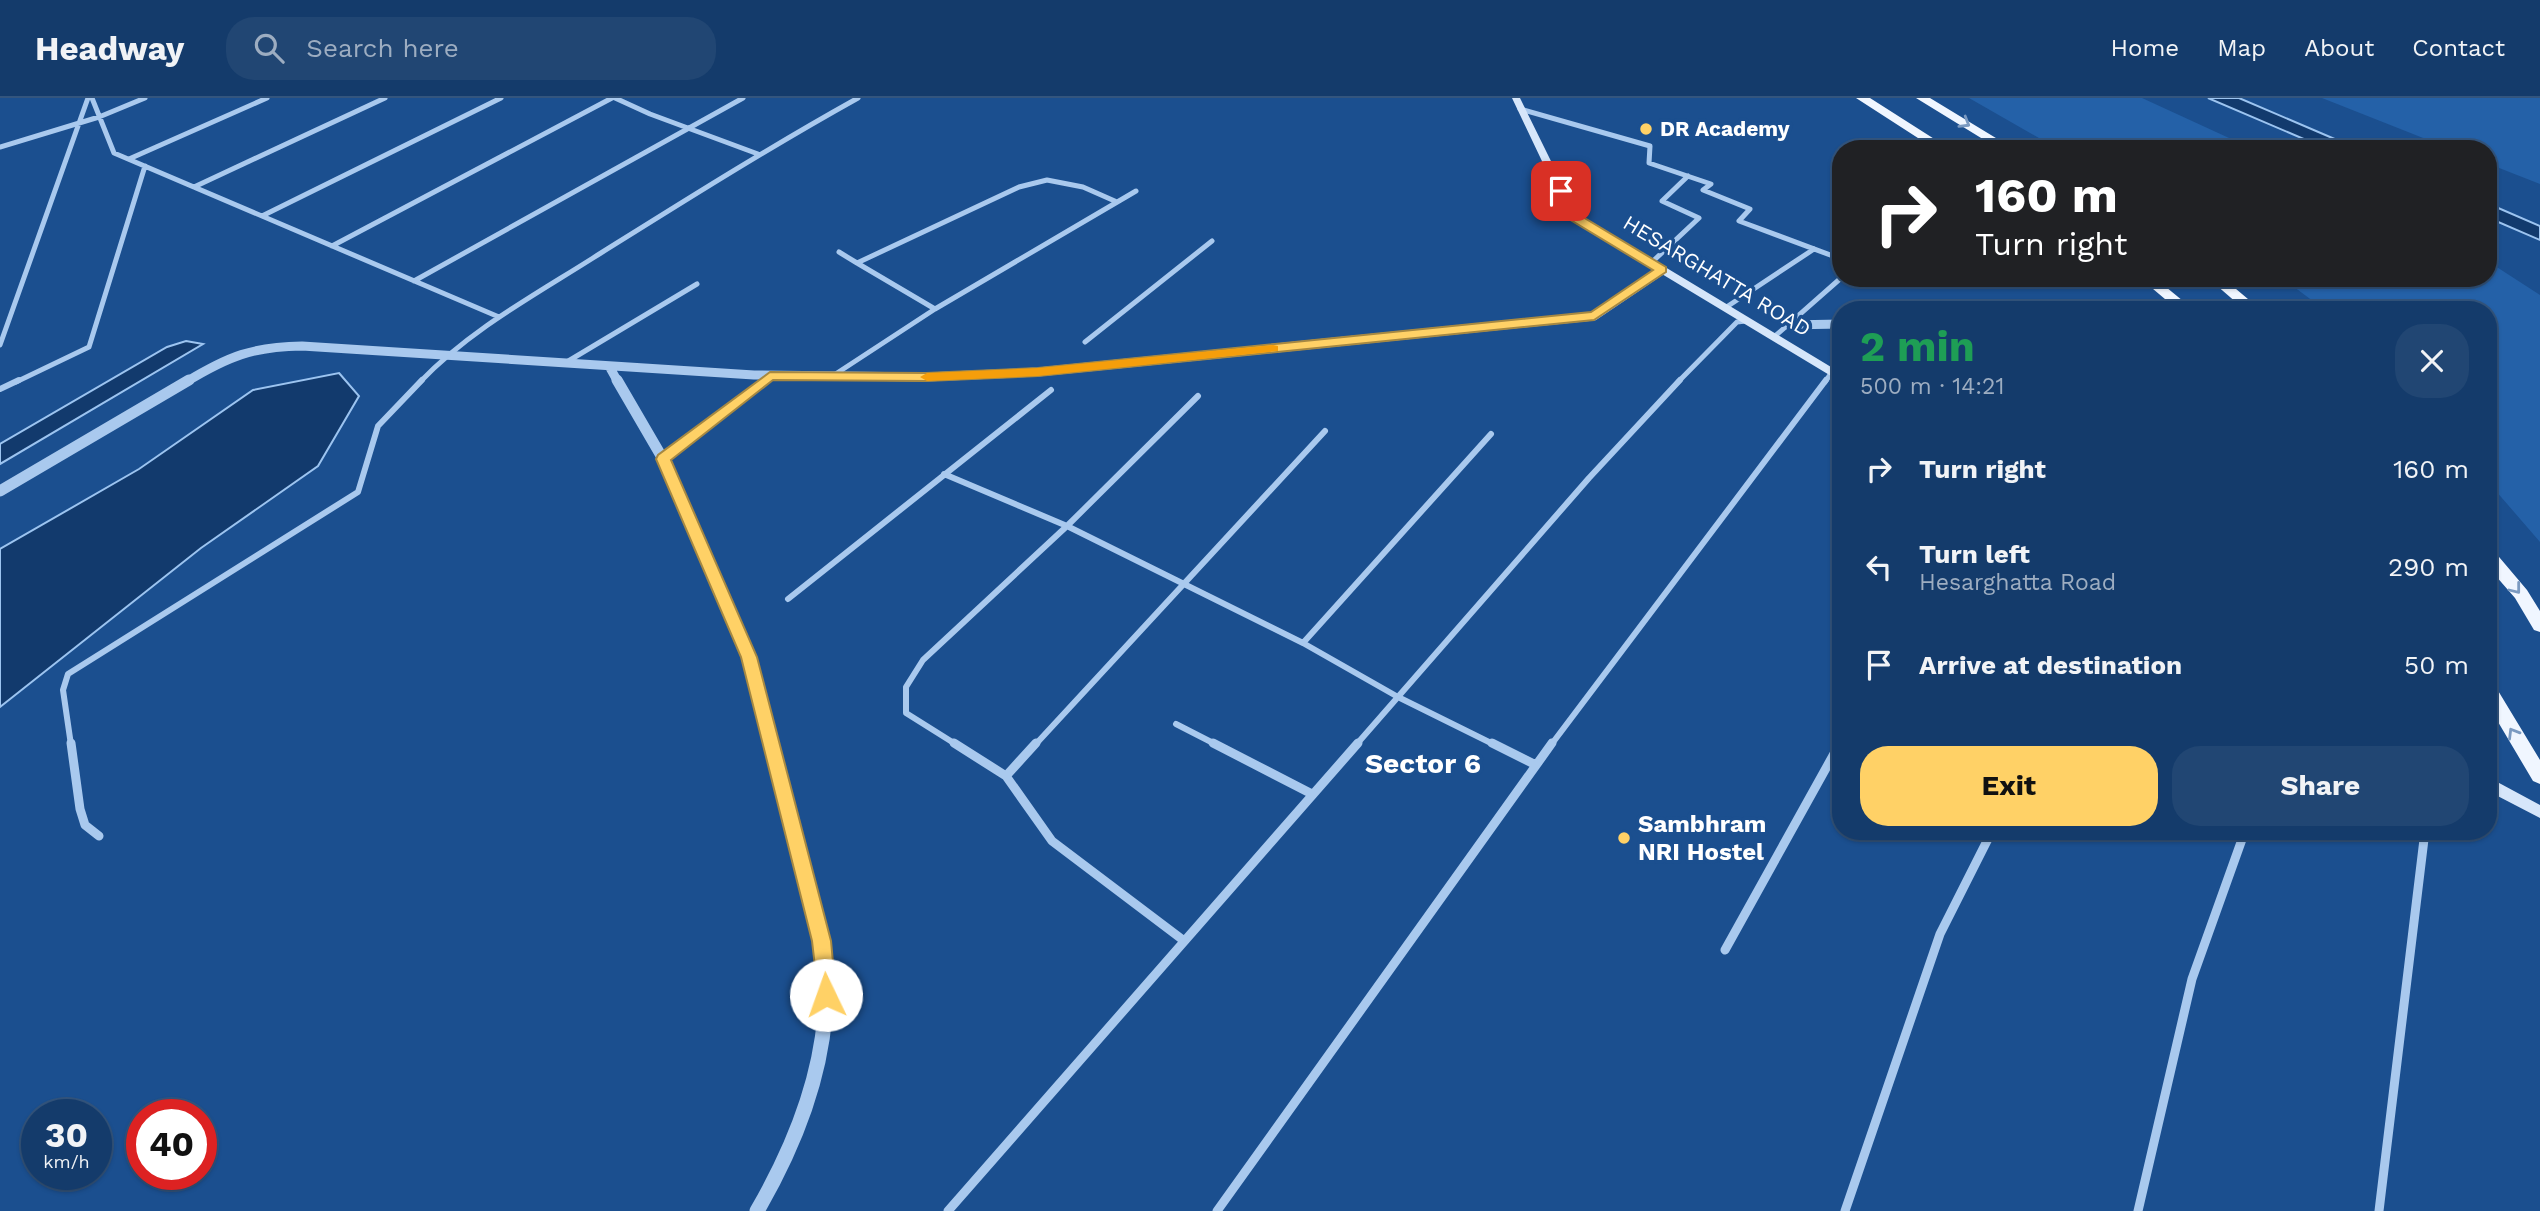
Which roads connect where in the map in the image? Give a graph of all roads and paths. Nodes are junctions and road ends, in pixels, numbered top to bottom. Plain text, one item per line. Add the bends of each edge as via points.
1 (90, 98) edge
2 (145, 98) edge
3 (267, 98) edge
4 (385, 98) edge
5 (501, 98) edge
6 (613, 98) edge
7 (743, 98) edge
8 (859, 98) edge
9 (1861, 98) edge
10 (1922, 98) edge
11 (1518, 103) edge
12 (99, 117) junction
13 (686, 128) junction
14 (1929, 140) edge
15 (1993, 140) edge
16 (0, 146) edge
17 (758, 154) junction
18 (129, 159) junction
19 (145, 166) junction
20 (1688, 176) junction
21 (194, 187) junction
22 (1136, 191) dead end
23 (1117, 202) junction
24 (262, 216) junction
25 (1212, 241) dead end
26 (332, 246) junction
27 (1814, 249) junction
28 (839, 252) dead end
29 (1832, 256) edge
30 (1651, 263) junction
31 (857, 264) junction
32 (1662, 270) junction
33 (414, 281) junction
34 (697, 284) dead end
35 (1832, 286) edge
36 (2158, 287) edge
37 (2225, 287) edge
38 (2175, 301) edge
39 (2243, 301) edge
40 (1725, 308) junction
41 (935, 309) junction
42 (499, 317) junction
43 (1746, 321) junction
44 (1832, 324) edge
45 (1788, 325) junction
46 (1774, 337) junction
47 (1085, 342) dead end
48 (0, 345) edge
49 (446, 355) junction
50 (565, 363) junction
51 (610, 366) junction
52 (1832, 373) edge
53 (770, 376) junction
54 (831, 377) junction
55 (1832, 380) edge
56 (0, 389) edge
57 (1051, 390) dead end
58 (1198, 396) dead end
59 (1325, 431) dead end
60 (1491, 433) dead end
61 (663, 459) junction
62 (944, 474) junction
63 (0, 491) edge
64 (1068, 526) junction
65 (2497, 566) edge
66 (1185, 584) junction
67 (788, 599) dead end
68 (2540, 626) edge
69 (1303, 643) junction
70 (1398, 697) junction
71 (2497, 704) edge
72 (1176, 724) dead end
73 (1832, 758) edge
74 (1536, 765) junction
75 (1006, 776) junction
76 (2540, 776) edge
77 (2497, 788) edge
78 (1312, 794) junction
79 (2540, 812) edge
80 (99, 835) dead end
81 (1987, 840) edge
82 (2242, 840) edge
83 (2424, 840) edge
84 (1184, 940) junction
85 (1725, 950) dead end
86 (757, 1211) edge
87 (948, 1211) edge
88 (1217, 1211) edge
89 (1845, 1211) edge
90 (2138, 1211) edge
91 (2379, 1211) edge

1 - 12 street
1 - 48 street
2 - 12 street
3 - 18 street
4 - 21 street
5 - 24 street
6 - 13 street
6 - 26 street
7 - 13 street
8 - 17 street
9 - 14 main road
10 -> 15 main road
11 - 20 street via 1650,146 1649,163
11 - 30 main road, HESARGHATTA ROAD via 1573,216
12 - 16 street
12 - 18 street via 114,153
13 - 17 street
13 - 33 street
17 - 42 street
18 - 19 street
19 - 21 street
19 - 56 street via 89,347
20 - 27 street via 1711,184 1703,190 1749,209 1739,221
20 - 30 street via 1662,201 1699,218
21 - 24 street
22 - 23 street
23 - 31 street via 1083,187 1046,180 1019,187
23 - 41 street
24 - 26 street
25 - 47 street
26 - 33 street
27 - 29 street
27 - 40 street
28 - 31 street
30 - 32 main road, HESARGHATTA ROAD
31 - 41 street
32 - 40 main road, HESARGHATTA ROAD
32 - 54 street via 1594,316 1038,372
33 - 42 street
34 - 50 street
35 - 45 street
36 - 38 main road
37 - 39 main road
40 - 43 main road, HESARGHATTA ROAD
41 - 54 street
42 - 49 street
43 - 46 main road, HESARGHATTA ROAD
43 - 70 street via 1737,322 1593,470
44 - 45 street
45 - 46 street
46 - 52 main road, HESARGHATTA ROAD
49 - 50 street
49 - 63 street via 291,345 238,354
49 - 80 street via 378,426 358,492 68,674 62,690 80,809 85,825
50 - 51 street
51 - 53 street
51 - 61 street
53 - 54 street
53 - 61 street
55 - 74 street
57 - 62 street
58 - 64 street
59 - 66 street
60 - 69 street
61 - 86 street via 749,657 822,941 826,976 823,1040 811,1093 794,1142
62 - 64 street
62 - 67 street
64 - 66 street
64 - 75 street via 923,660 906,687 906,713
65 -> 68 main road
66 - 69 street
66 - 75 street
69 - 70 street
70 - 74 street
70 - 78 street
76 -> 71 main road
72 - 78 street
73 - 85 street
74 - 88 street
75 - 84 street via 1052,841
77 - 79 main road
78 - 84 street
81 - 89 street via 1940,934
82 - 90 street via 2192,979
83 - 91 street
84 - 87 street

